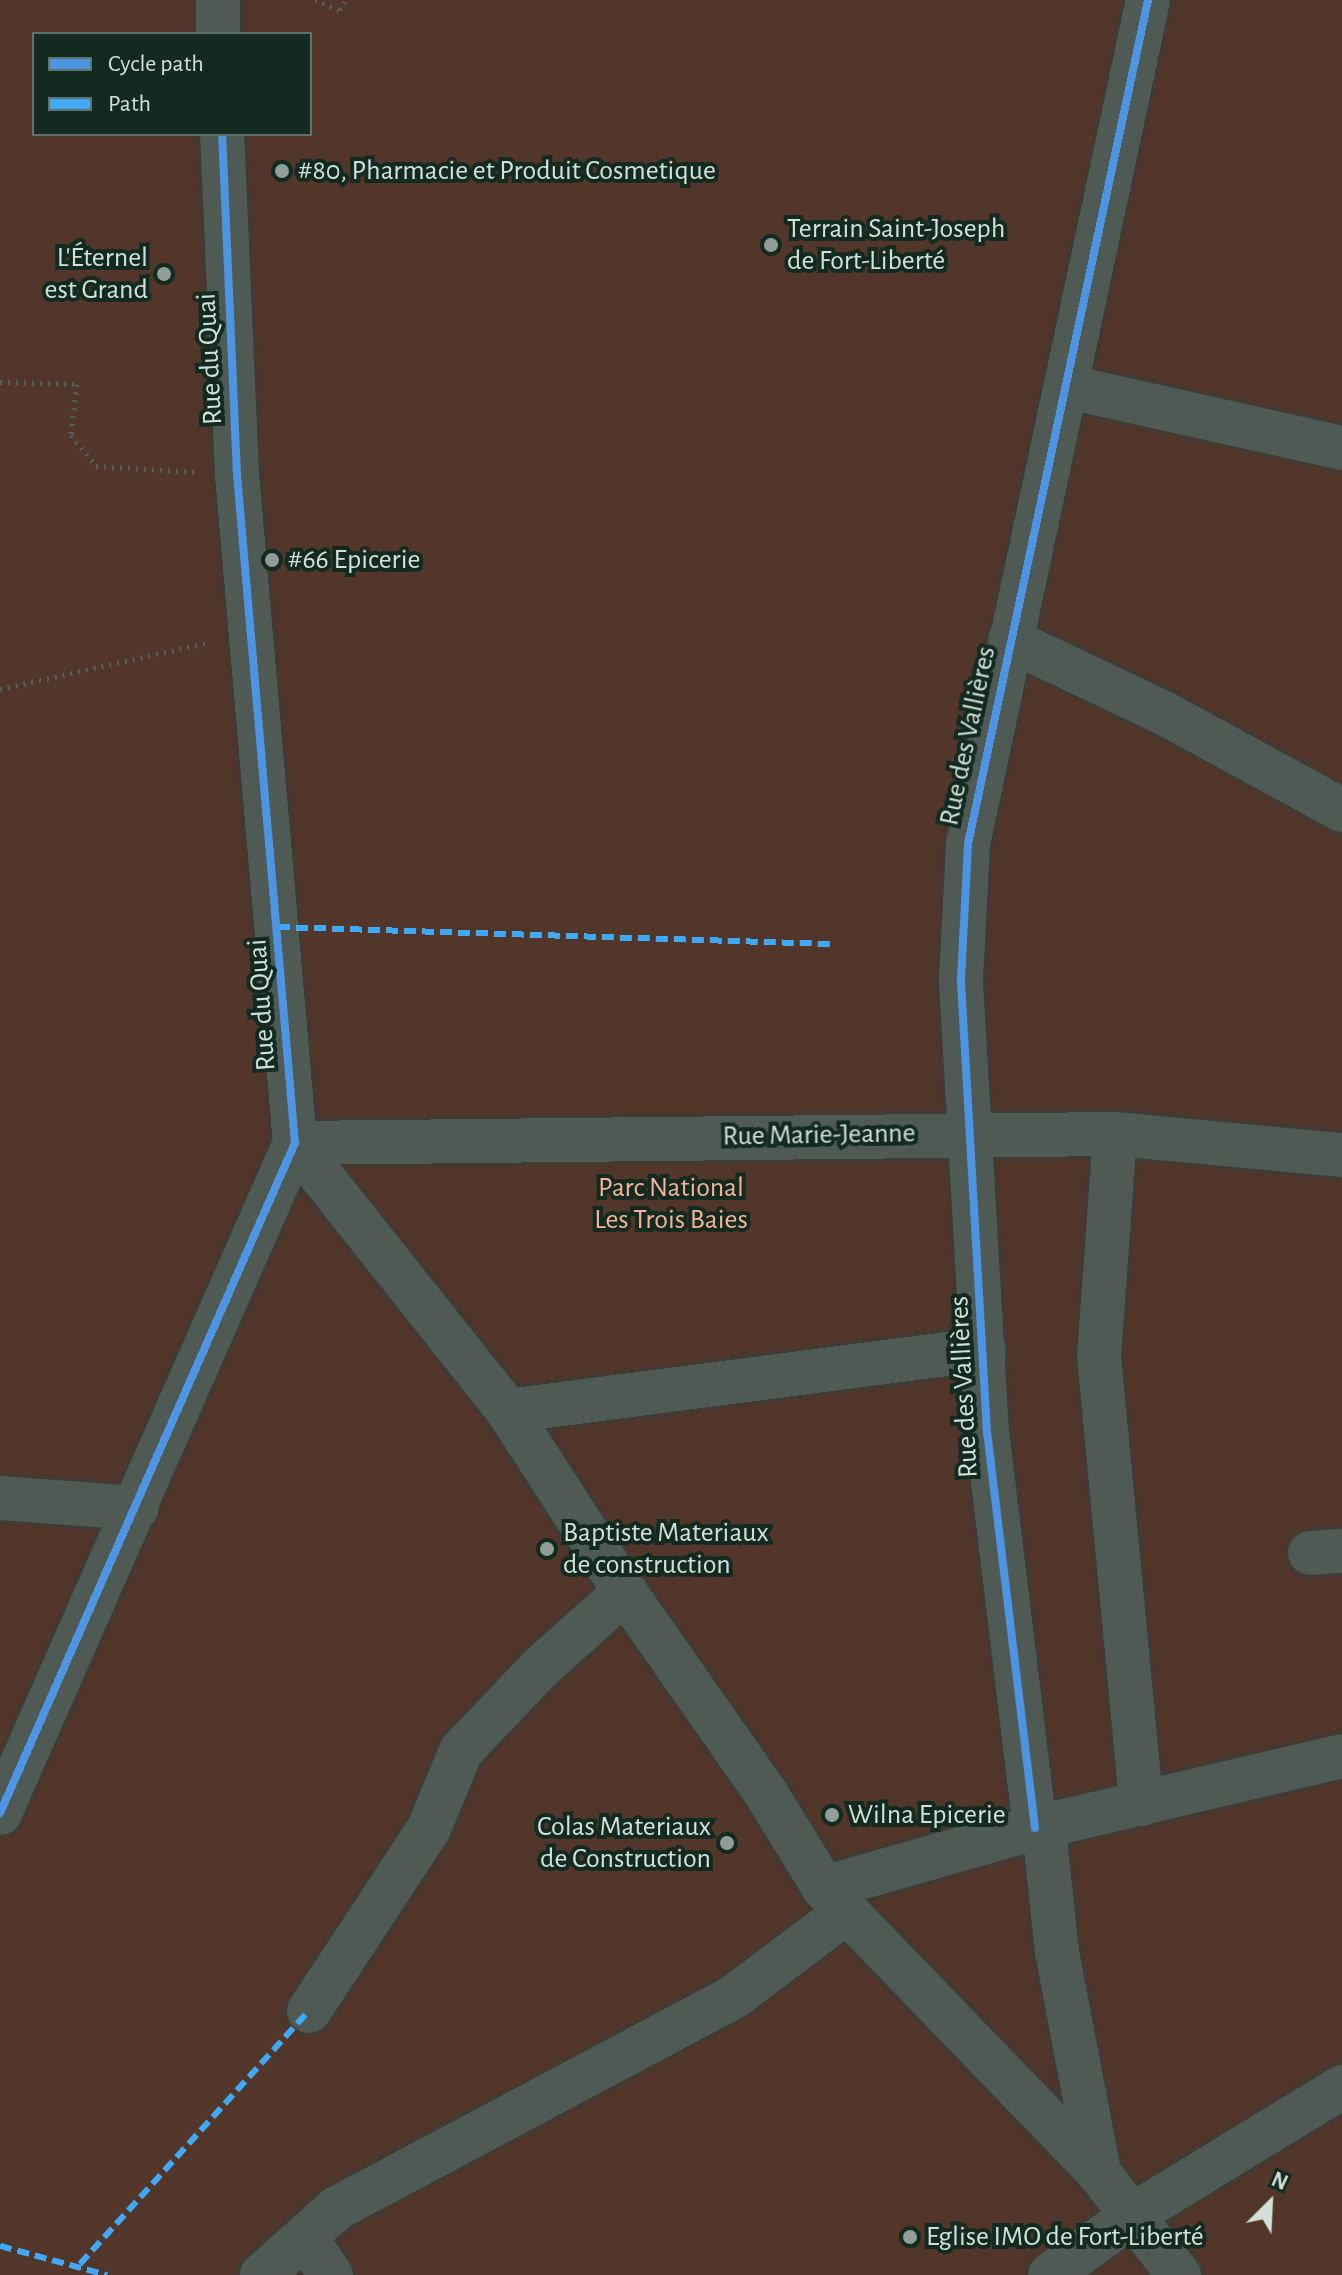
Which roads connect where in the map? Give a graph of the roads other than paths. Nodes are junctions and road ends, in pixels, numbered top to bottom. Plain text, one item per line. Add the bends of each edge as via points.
1 (218, 0) edge
2 (1148, 0) edge
3 (218, 32) edge
4 (222, 136) edge
5 (1069, 387) junction
6 (1342, 448) edge
7 (1010, 640) junction
8 (1342, 810) edge
9 (972, 1133) junction
10 (1115, 1134) junction
11 (295, 1143) junction
12 (1342, 1155) edge
13 (984, 1349) junction
14 (508, 1411) junction
15 (0, 1498) edge
16 (137, 1508) junction
17 (625, 1592) junction
18 (1342, 1756) edge
19 (1141, 1804) junction
20 (0, 1813) edge
21 (1040, 1828) junction
22 (834, 1900) junction
23 (309, 2011) dead end
24 (1342, 2087) edge
25 (1099, 2173) junction
26 (1134, 2214) junction
27 (305, 2237) junction
28 (262, 2275) edge
29 (331, 2275) edge
30 (1050, 2275) edge
31 (1179, 2275) edge

1 - 3 street
2 - 5 street, Rue des Vallières
4 - 11 street, Rue du Quai via 237,475
5 - 6 street
5 - 7 street, Rue des Vallières
7 - 8 street via 1164,713
7 - 9 street, Rue des Vallières via 968,844 961,979
9 - 10 street, Rue Marie-Jeanne
9 - 11 street, Rue Marie-Jeanne
9 - 13 street, Rue des Vallières
10 - 12 street, Rue Marie-Jeanne
10 - 19 street via 1099,1356
11 - 14 street
11 - 16 street, Rue du Quai
13 - 14 street
13 - 21 street, Rue des Vallières via 992,1498
14 - 17 street
15 - 16 street
16 - 20 street, Rue du Quai
17 - 22 street
17 - 23 street via 552,1656 461,1751 429,1828
18 - 19 street
19 - 21 street
21 - 22 street
21 - 25 street, Rue des Vallières via 1057,1952
22 - 25 street
22 - 27 street via 735,1996 337,2208
24 - 26 street
25 - 26 street
26 - 30 street
26 - 31 street
27 - 28 street
27 - 29 street

